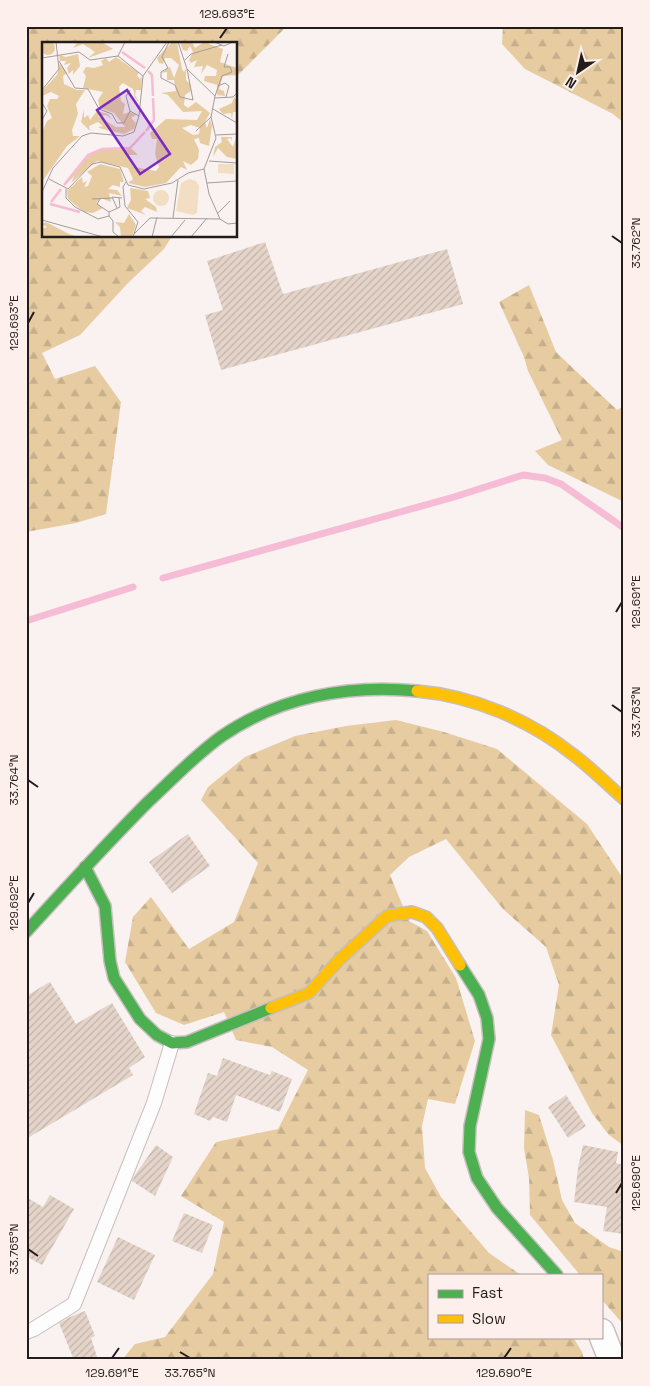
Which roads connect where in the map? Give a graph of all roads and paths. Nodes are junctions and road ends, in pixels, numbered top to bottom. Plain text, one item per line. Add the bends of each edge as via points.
1 (624, 798) edge
2 (85, 867) junction
3 (26, 932) edge
4 (172, 1043) junction
5 (556, 1274) edge
6 (26, 1332) edge
7 (602, 1335) edge
8 (612, 1360) edge

1 - 2 street via 559,744 466,699 429,691 359,689 325,693 260,714 230,730 178,773
2 - 3 street
2 - 4 street via 104,906 114,978 140,1019 157,1035
4 - 5 street via 194,1040 309,993 338,960 387,916 412,912 426,917 438,928 479,995 487,1018 489,1039 470,1126 469,1152 477,1178 497,1208
4 - 6 lane via 154,1103 74,1304
7 - 8 street

